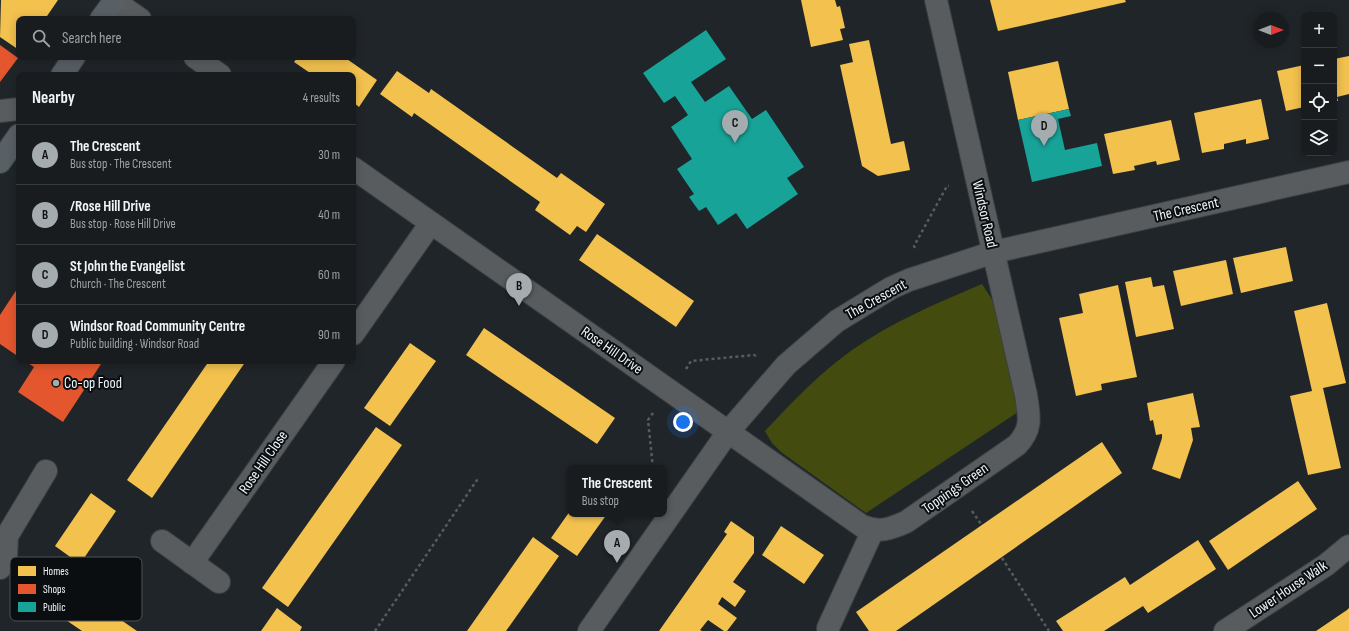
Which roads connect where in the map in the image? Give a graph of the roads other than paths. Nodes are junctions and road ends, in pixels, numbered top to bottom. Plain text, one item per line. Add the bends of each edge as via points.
1 (114, 0) edge
2 (936, 0) edge
3 (103, 16) edge
4 (136, 16) edge
5 (72, 60) edge
6 (199, 60) edge
7 (64, 72) edge
8 (216, 72) edge
9 (16, 109) edge
10 (0, 111) edge
11 (16, 139) edge
12 (0, 162) edge
13 (356, 170) edge
14 (1349, 172) edge
15 (431, 223) junction
16 (994, 252) junction
17 (356, 330) edge
18 (332, 364) edge
19 (1028, 428) joint
20 (728, 432) junction
21 (46, 471) dead end
22 (873, 530) junction
23 (162, 541) dead end
24 (1349, 546) edge
25 (192, 563) junction
26 (0, 568) edge
27 (219, 582) dead end
28 (828, 628) dead end
29 (589, 631) edge
30 (1225, 631) edge

1 - 3 main road
1 - 4 street
2 - 16 street, Windsor Road
5 - 7 main road
6 - 8 street
9 - 10 street
11 - 12 main road
13 - 15 street, Rose Hill Drive
14 - 16 street, The Crescent
15 - 17 street
15 - 20 street, Rose Hill Drive
16 - 19 street, Windsor Road via 1026,395
16 - 20 street, The Crescent via 891,288 837,321 786,365
18 - 25 street, Rose Hill Close
19 - 22 street, Toppings Green via 1024,438 1017,445 906,522 893,528
20 - 22 street, Rose Hill Drive via 862,526
20 - 29 street, The Crescent
21 - 26 street via 7,536 6,558
22 - 28 street
23 - 25 street
24 - 30 street, Lower House Walk via 1326,565
25 - 27 street

